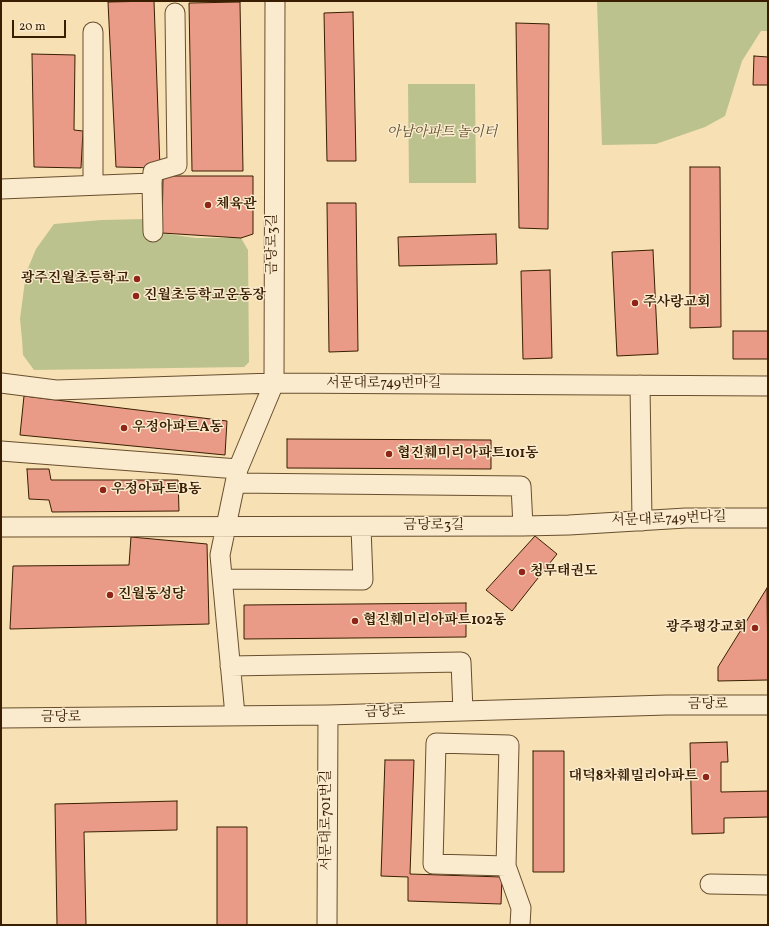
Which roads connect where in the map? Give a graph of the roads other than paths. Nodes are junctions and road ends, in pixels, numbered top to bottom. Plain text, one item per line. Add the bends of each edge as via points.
1 (275, 1) edge
2 (175, 13) dead end
3 (94, 32) dead end
4 (152, 183) junction
5 (93, 186) junction
6 (1, 189) edge
7 (153, 232) dead end
8 (1, 383) edge
9 (274, 383) junction
10 (640, 385) junction
11 (768, 386) edge
12 (1, 451) edge
13 (237, 476) junction
14 (768, 518) edge
15 (642, 521) junction
16 (570, 525) joint
17 (362, 526) junction
18 (523, 526) junction
19 (1, 527) edge
20 (226, 527) junction
21 (224, 579) junction
22 (230, 666) junction
23 (768, 705) edge
24 (464, 711) junction
25 (235, 715) junction
26 (328, 715) junction
27 (1, 718) edge
28 (506, 866) junction
29 (710, 884) dead end
30 (768, 885) edge
31 (327, 925) edge
32 (520, 925) edge

1 - 9 street, 금당로3길
2 - 4 street via 177,165 153,172
3 - 5 street
4 - 5 street
4 - 7 street
5 - 6 street
8 - 9 street, 서문대로749번마길 via 56,390
9 - 10 street, 서문대로749번마길
9 - 13 street, 금당로3길
10 - 11 street, 서문대로749번마길
10 - 15 street
12 - 13 street
13 - 18 street via 521,486
13 - 20 street, 금당로3길
14 - 15 street, 서문대로749번다길
15 - 16 street, 서문대로749번다길
16 - 18 street, 금당로3길
17 - 18 street, 금당로3길
17 - 20 street, 금당로3길
17 - 21 street via 363,580
19 - 20 street
20 - 21 street, 금당로3길 via 220,555
21 - 22 street, 금당로3길
22 - 24 street via 461,662
22 - 25 street, 금당로3길
23 - 24 street, 금당로
24 - 26 street, 금당로
25 - 26 street, 금당로
25 - 27 street, 금당로
26 - 31 street, 서문대로701번길
28 - 28 street via 433,864 436,743 510,745
28 - 32 street via 521,908
29 - 30 street

